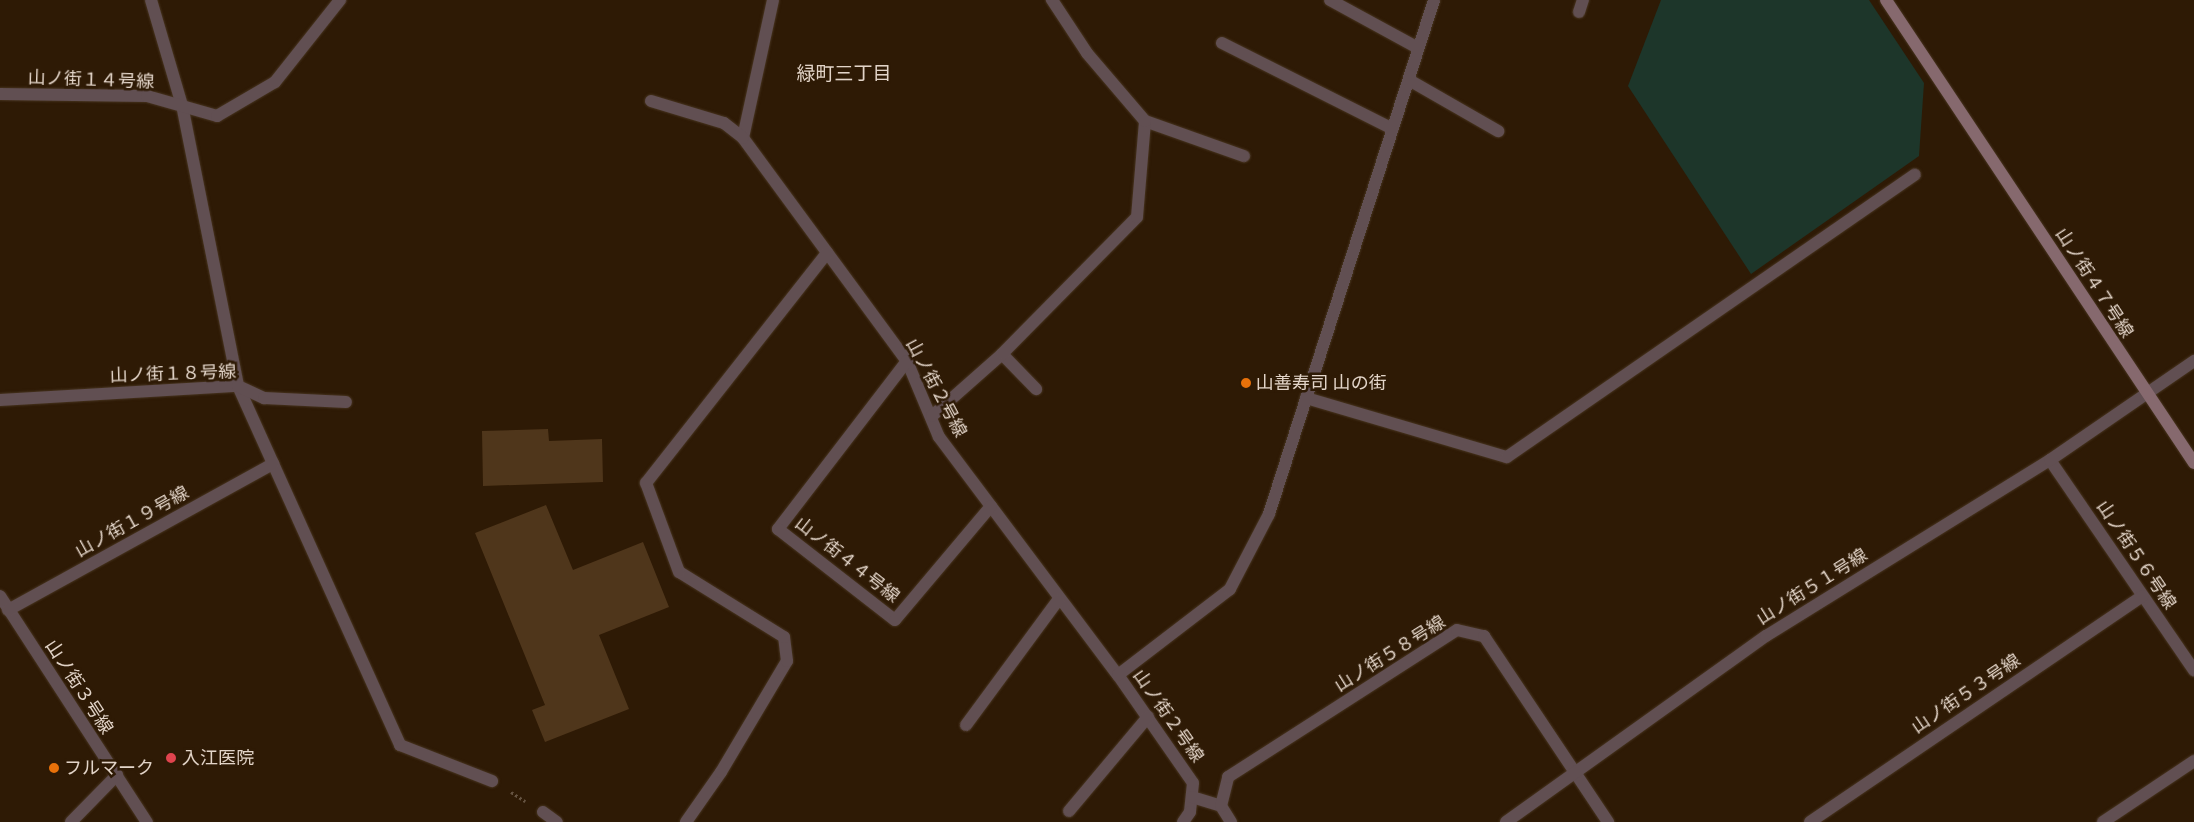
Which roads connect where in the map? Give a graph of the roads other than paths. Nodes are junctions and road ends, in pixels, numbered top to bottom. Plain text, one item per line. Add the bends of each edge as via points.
1 (151, 0) edge
2 (340, 0) edge
3 (773, 0) edge
4 (1052, 0) edge
5 (1330, 0) edge
6 (1434, 0) edge
7 (1886, 0) edge
8 (1222, 43) dead end
9 (1418, 48) junction
10 (1409, 80) junction
11 (0, 94) edge
12 (651, 101) dead end
13 (182, 105) junction
14 (1144, 121) junction
15 (1393, 129) junction
16 (1498, 131) dead end
17 (743, 138) junction
18 (1244, 156) dead end
19 (1915, 175) dead end
20 (828, 253) junction
21 (1002, 354) junction
22 (907, 361) junction
23 (2194, 361) edge
24 (238, 386) junction
25 (1036, 389) dead end
26 (2146, 395) junction
27 (1306, 398) junction
28 (0, 400) edge
29 (346, 402) dead end
30 (932, 416) junction
31 (2050, 460) junction
32 (2194, 463) edge
33 (274, 464) junction
34 (991, 506) junction
35 (0, 596) edge
36 (2143, 596) junction
37 (1058, 600) junction
38 (8, 610) junction
39 (2194, 670) edge
40 (1118, 675) junction
41 (1148, 717) junction
42 (966, 725) dead end
43 (2194, 761) edge
44 (116, 775) junction
45 (1574, 775) junction
46 (492, 780) road end
47 (1192, 797) junction
48 (1221, 806) junction
49 (1068, 811) dead end
50 (543, 812) road end
51 (71, 822) edge
52 (148, 822) edge
53 (557, 822) edge
54 (686, 822) edge
55 (1183, 822) edge
56 (1231, 822) edge
57 (1506, 822) edge
58 (1608, 822) edge
59 (1810, 822) edge
60 (2103, 822) edge

1 - 13 street
2 - 13 street, 山ノ街１４号線 via 275,82 217,116
3 - 17 street
4 - 14 street via 1086,53
5 - 9 street
6 - 9 street
7 - 26 street, 山ノ街４７号線
8 - 15 street
9 - 10 street
10 - 15 street
10 - 16 street
11 - 13 street, 山ノ街１４号線 via 147,96
12 - 17 street, 山ノ街２号線 via 724,123
13 - 24 street
14 - 18 street
14 - 21 street via 1137,217
15 - 27 street
17 - 20 street, 山ノ街２号線
19 - 27 street via 1506,458
20 - 22 street, 山ノ街２号線
20 - 54 street via 646,483 679,572 784,637 788,661 721,772
21 - 25 street
21 - 30 street
22 - 30 street, 山ノ街２号線
22 - 34 street, 山ノ街４４号線 via 778,529 895,620
23 - 26 street, 山ノ街５１号線
24 - 28 street, 山ノ街１８号線
24 - 29 street, 山ノ街１８号線 via 264,398
24 - 33 street
26 - 31 street, 山ノ街５１号線
26 - 32 street, 山ノ街４７号線
27 - 40 street via 1269,514 1230,589
30 - 34 street, 山ノ街２号線 via 939,437
31 - 36 street, 山ノ街５６号線
31 - 45 street, 山ノ街５１号線 via 1766,636
33 - 38 street, 山ノ街１９号線
33 - 46 street via 400,745
34 - 37 street, 山ノ街２号線
35 - 38 street, 山ノ街３号線
36 - 39 street, 山ノ街５６号線
36 - 59 street, 山ノ街５３号線
37 - 40 street, 山ノ街２号線
37 - 42 street
38 - 44 street, 山ノ街３号線
40 - 41 street, 山ノ街２号線
41 - 47 street, 山ノ街２号線 via 1193,783
41 - 49 street
43 - 60 street
44 - 51 street
44 - 52 street, 山ノ街３号線
45 - 48 street, 山ノ街５８号線 via 1484,636 1457,630 1228,777
45 - 57 street, 山ノ街５１号線
45 - 58 street, 山ノ街５８号線
47 - 48 street
47 - 55 street via 1190,812
48 - 56 street
50 - 53 street

